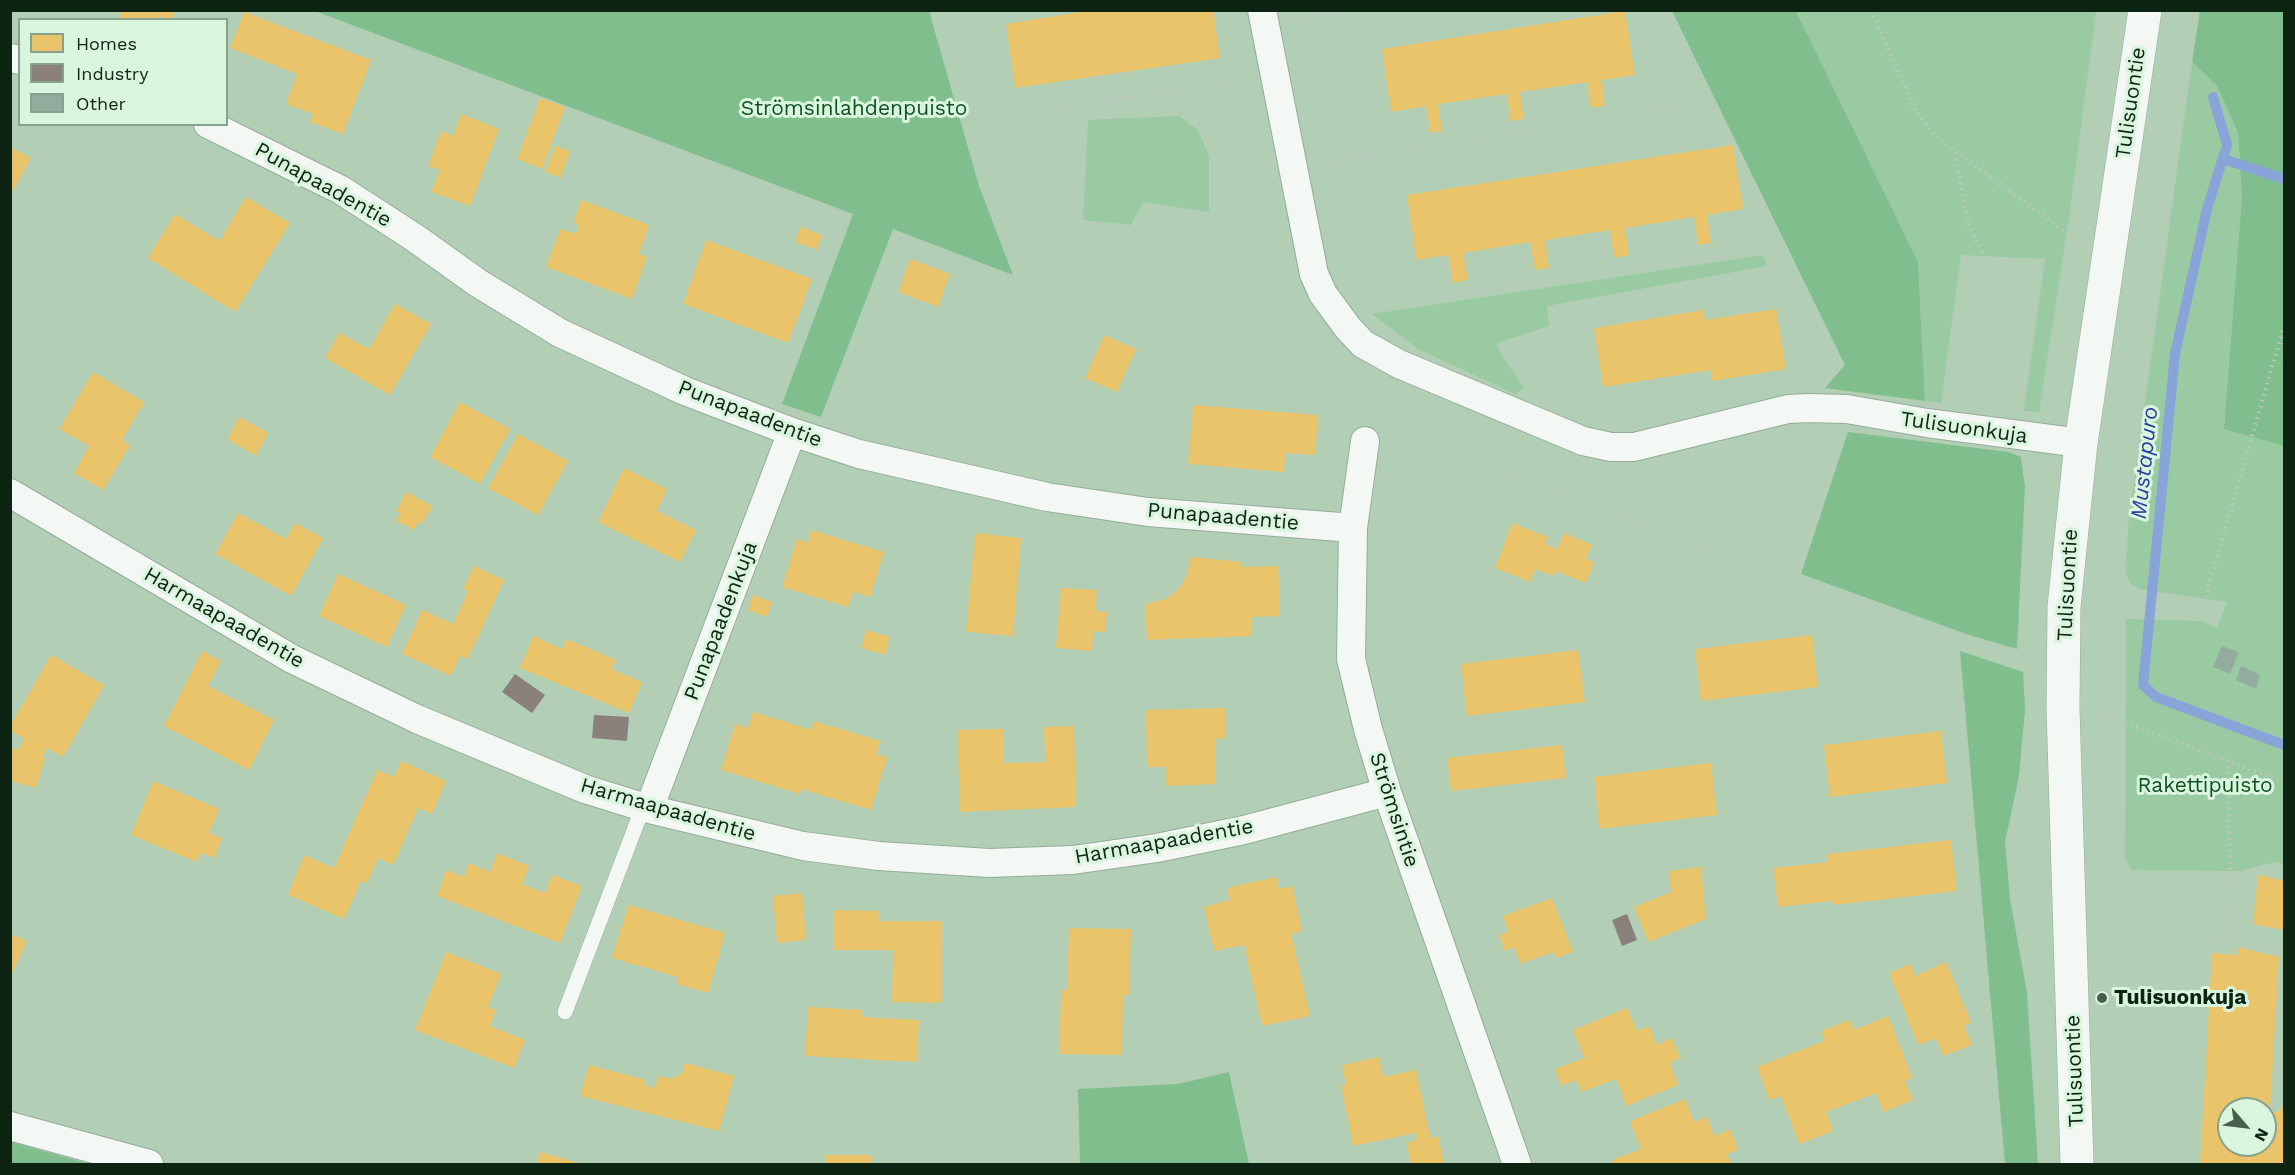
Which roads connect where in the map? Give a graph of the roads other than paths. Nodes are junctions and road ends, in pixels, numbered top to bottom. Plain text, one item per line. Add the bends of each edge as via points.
1 (2145, 10) edge
2 (1263, 18) edge
3 (212, 126) edge
4 (792, 432) junction
5 (1365, 441) road end
6 (2081, 443) junction
7 (10, 493) edge
8 (1353, 528) junction
9 (1387, 792) junction
10 (646, 808) junction
11 (565, 1012) dead end
12 (10, 1126) edge
13 (149, 1164) edge
14 (1517, 1164) edge
15 (2078, 1164) edge

1 - 6 main road, Tulisuontie
2 - 6 street, Tulisuonkuja via 1314,274 1335,313 1363,344 1399,364 1583,441 1611,447 1634,447 1788,409 1847,409
3 - 4 street, Punapaadentie via 341,190 560,333 685,391
4 - 8 street, Punapaadentie via 859,454 1047,497 1148,512
4 - 10 street, Punapaadenkuja
5 - 8 street, Strömsintie
6 - 15 main road, Tulisuontie via 2064,607 2063,697
7 - 10 street, Harmaapaadentie via 292,659 525,766
8 - 9 street, Strömsintie via 1351,659
9 - 10 street, Harmaapaadentie via 1244,830 1157,848 1073,860 990,862 879,856 803,846
9 - 14 street, Strömsintie
10 - 11 lane
12 - 13 street

